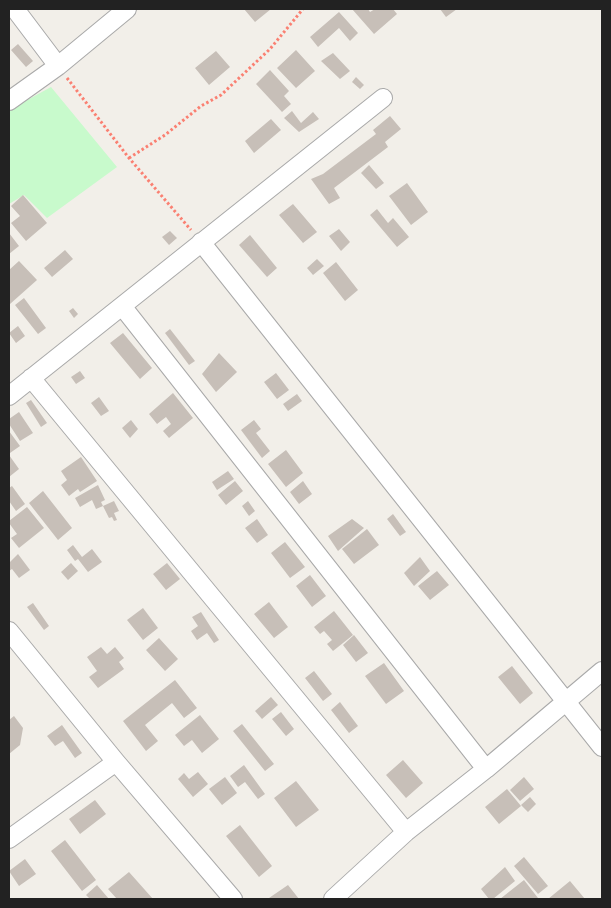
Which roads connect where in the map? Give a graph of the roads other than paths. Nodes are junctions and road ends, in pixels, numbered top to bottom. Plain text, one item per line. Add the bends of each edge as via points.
1 (15, 9) edge
2 (127, 9) edge
3 (58, 66) junction
4 (383, 98) dead end
5 (9, 100) edge
6 (201, 242) junction
7 (122, 306) junction
8 (31, 378) junction
9 (9, 396) edge
10 (9, 631) edge
11 (602, 671) edge
12 (566, 701) junction
13 (602, 747) edge
14 (116, 762) junction
15 (486, 769) junction
16 (406, 832) junction
17 (9, 839) edge
18 (233, 899) edge
19 (333, 899) edge

1 - 3 street
2 - 3 street
3 - 5 street
4 - 6 street
6 - 7 street
6 - 12 street
7 - 8 street
7 - 15 street
8 - 9 street
8 - 16 street
10 - 14 street
11 - 12 street
12 - 13 street
12 - 15 street
14 - 17 street
14 - 18 street
15 - 16 street
16 - 19 street

